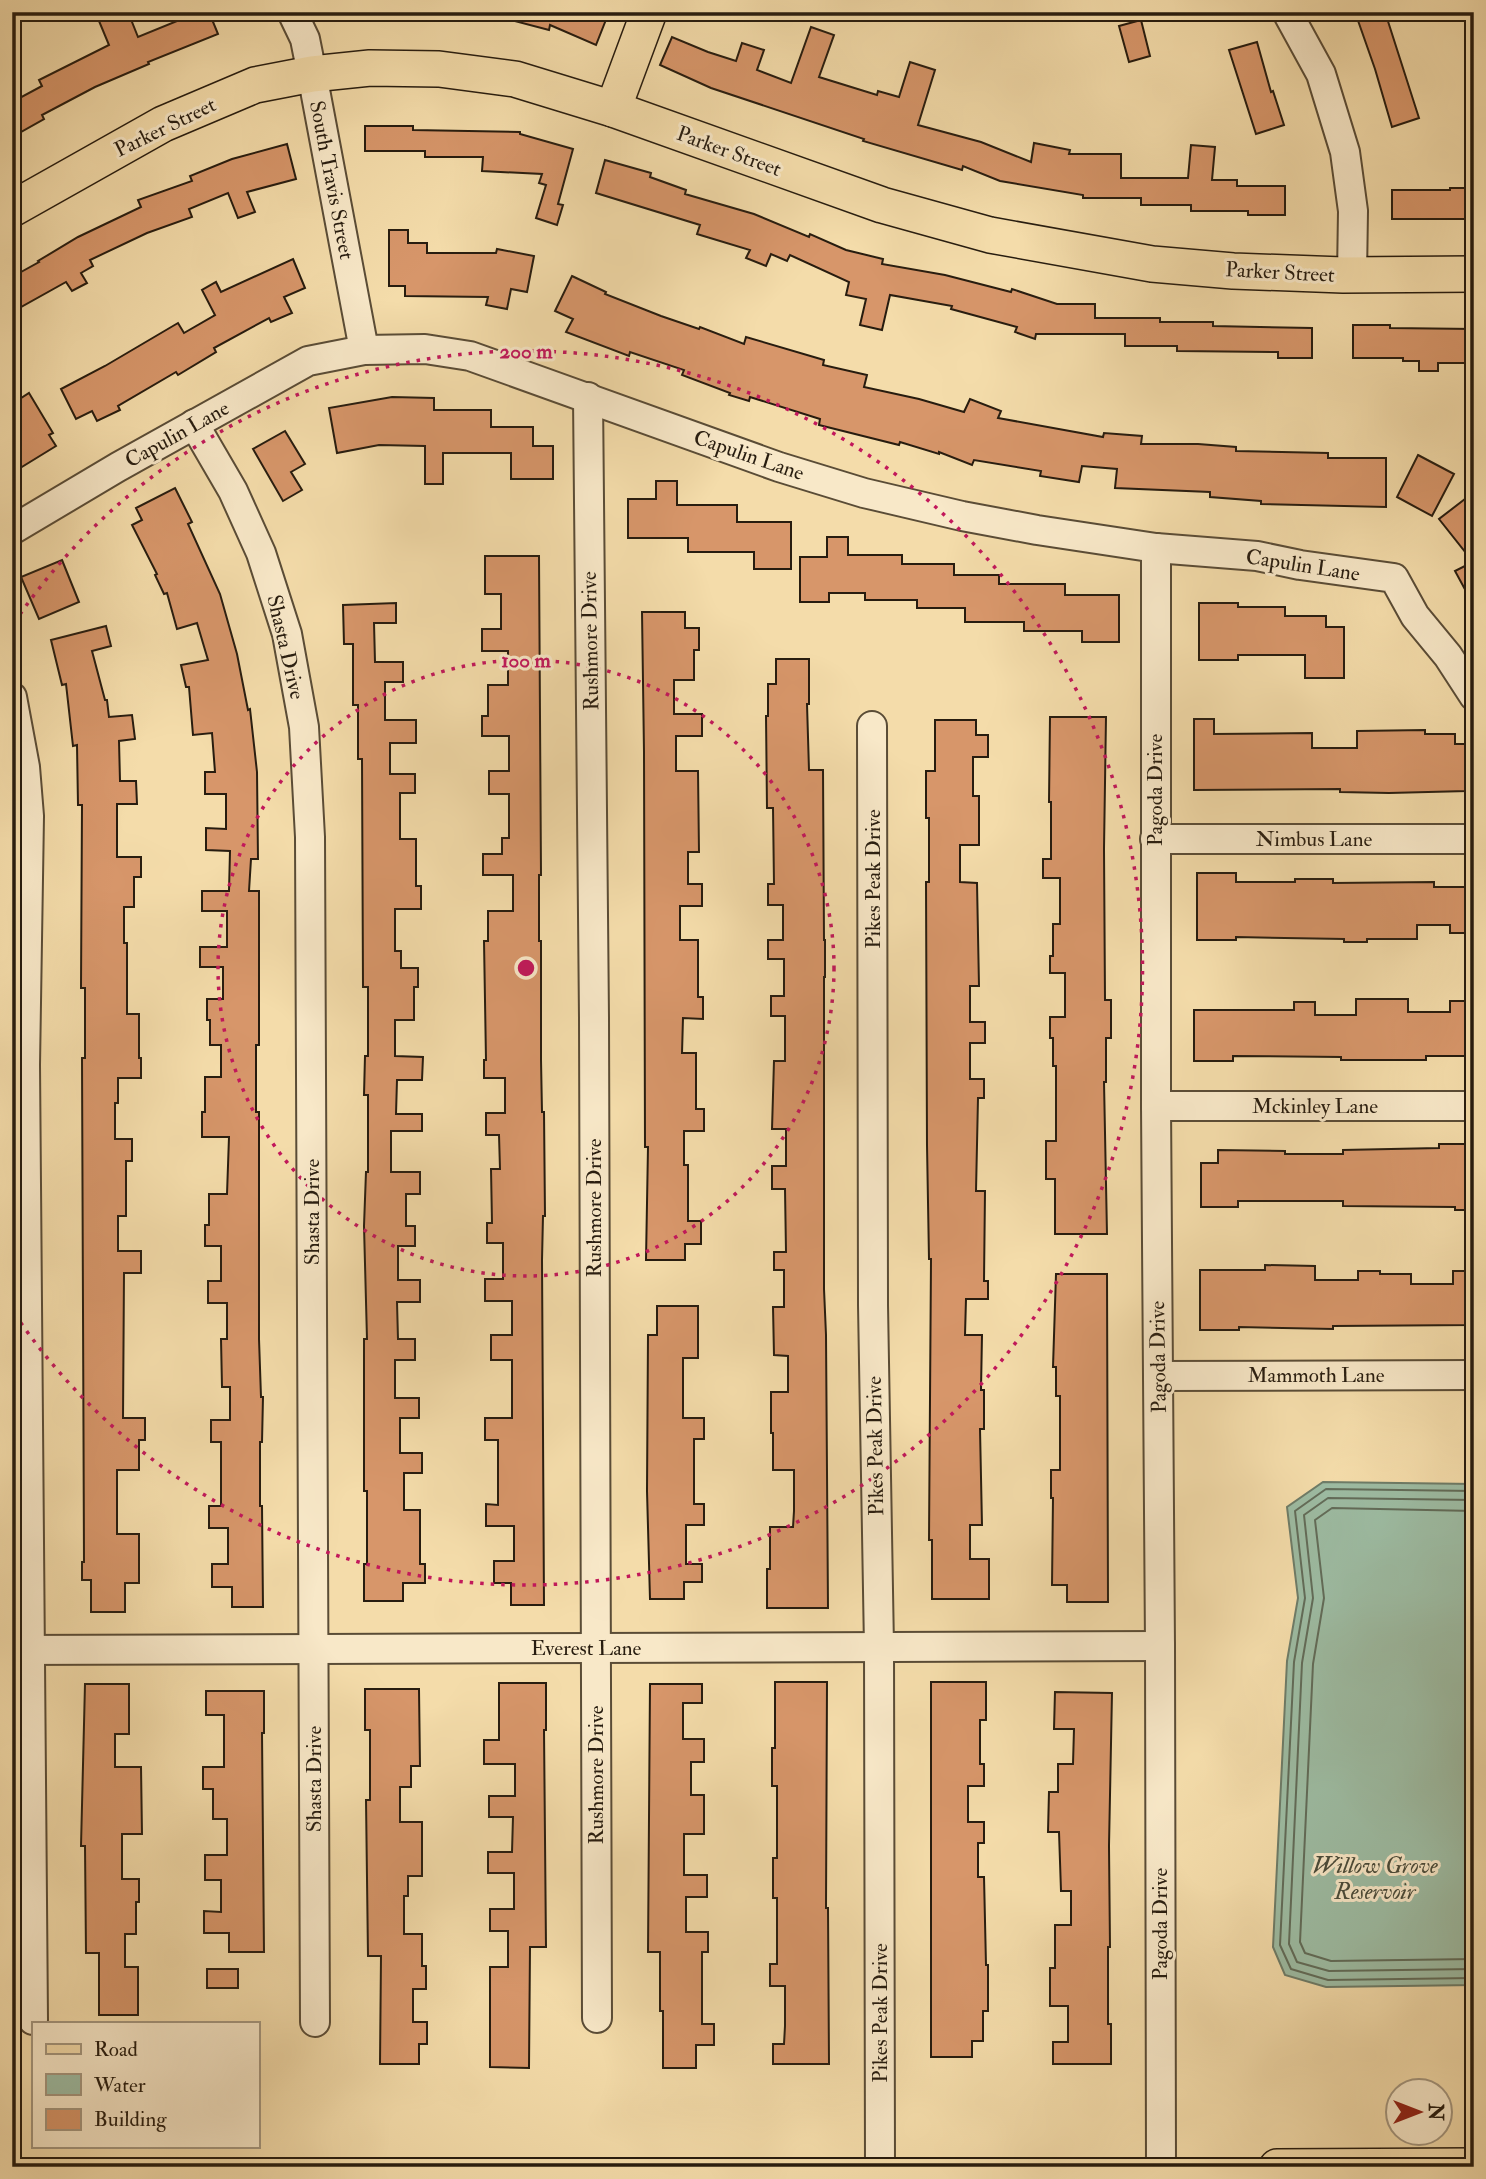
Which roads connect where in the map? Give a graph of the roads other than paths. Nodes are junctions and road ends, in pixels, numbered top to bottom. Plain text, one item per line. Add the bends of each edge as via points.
1 (292, 12) edge
2 (649, 12) edge
3 (1287, 12) edge
4 (313, 74) junction
5 (613, 109) junction
6 (12, 209) edge
7 (1474, 274) edge
8 (1352, 275) junction
9 (364, 350) junction
10 (588, 397) junction
11 (194, 424) junction
12 (12, 530) edge
13 (1156, 548) junction
14 (1474, 695) edge
15 (12, 697) edge
16 (872, 726) dead end
17 (1155, 839) junction
18 (1474, 839) edge
19 (1474, 1105) edge
20 (1156, 1107) junction
21 (1474, 1374) edge
22 (1158, 1376) junction
23 (1160, 1646) junction
24 (879, 1647) junction
25 (595, 1648) junction
26 (313, 1649) junction
27 (22, 1650) edge
28 (597, 2018) dead end
29 (33, 2020) dead end
30 (315, 2022) dead end
31 (1474, 2166) edge
32 (880, 2167) edge
33 (1161, 2167) edge
34 (1277, 2167) edge

1 - 4 street, South Travis Street via 305,39
2 - 5 main road
3 - 8 street via 1321,75 1345,152 1353,211
4 - 5 main road, Parker Street via 370,68 439,69 515,79
4 - 6 main road, Parker Street via 255,85 163,124
4 - 9 street, South Travis Street
5 - 8 main road, Parker Street via 882,205 990,235 1152,264
7 - 8 main road, Parker Street
9 - 10 street, Capulin Lane via 425,349 470,356
9 - 11 street, Capulin Lane via 308,361
10 - 13 street, Capulin Lane via 864,493 1012,525
10 - 25 street, Rushmore Drive
11 - 12 street, Capulin Lane
11 - 26 street, Shasta Drive via 233,491 261,553 287,634 304,727 310,837
13 - 14 street, Capulin Lane via 1257,556 1394,578 1415,616
13 - 17 street, Pagoda Drive
15 - 27 street via 29,816
16 - 24 street, Pikes Peak Drive
17 - 18 street, Nimbus Lane
17 - 20 street, Pagoda Drive
19 - 20 street, Mckinley Lane
20 - 22 street, Pagoda Drive
21 - 22 street, Mammoth Lane
22 - 23 street, Pagoda Drive
23 - 24 street, Everest Lane
23 - 33 street, Pagoda Drive
24 - 25 street, Everest Lane
24 - 32 street, Pikes Peak Drive
25 - 26 street, Everest Lane
25 - 28 street, Rushmore Drive
26 - 27 street, Everest Lane
26 - 30 street, Shasta Drive
27 - 29 street
31 - 34 main road

